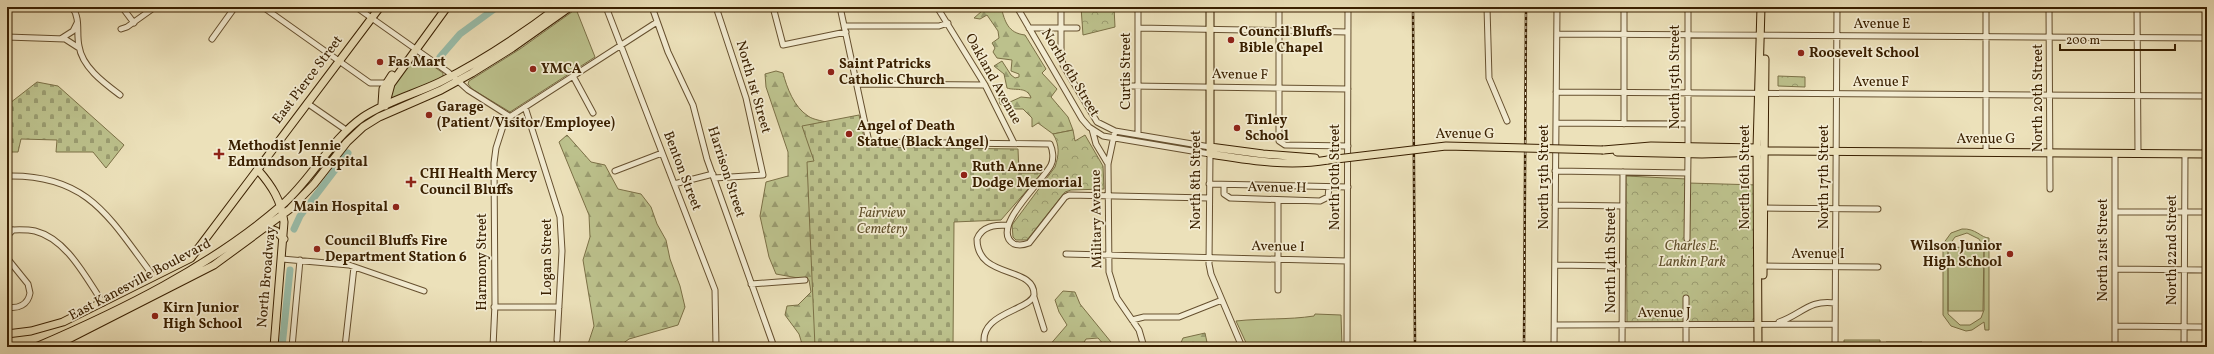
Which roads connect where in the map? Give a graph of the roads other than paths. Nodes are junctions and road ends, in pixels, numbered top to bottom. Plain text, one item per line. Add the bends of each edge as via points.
1 (72, 7) edge
2 (122, 7) edge
3 (155, 7) edge
4 (235, 7) edge
5 (263, 7) edge
6 (356, 7) edge
7 (380, 7) edge
8 (447, 7) edge
9 (558, 7) edge
10 (570, 7) edge
11 (606, 7) edge
12 (652, 7) edge
13 (716, 7) edge
14 (773, 7) edge
15 (840, 7) edge
16 (937, 7) edge
17 (1017, 7) edge
18 (1061, 7) edge
19 (1138, 7) edge
20 (1210, 7) edge
21 (1279, 7) edge
22 (1348, 7) edge
23 (1487, 7) edge
24 (1556, 7) edge
25 (1624, 7) edge
26 (1688, 7) edge
27 (1761, 7) edge
28 (1765, 7) edge
29 (1837, 7) edge
30 (1986, 7) edge
31 (2050, 7) edge
32 (2137, 7) edge
33 (371, 18) junction
34 (546, 20) junction
35 (78, 22) junction
36 (657, 22) junction
37 (134, 23) junction
38 (948, 23) junction
39 (844, 26) junction
40 (1029, 28) junction
41 (1061, 28) junction
42 (1077, 28) dead end
43 (1138, 28) junction
44 (121, 29) dead end
45 (1209, 29) junction
46 (1279, 30) junction
47 (846, 32) junction
48 (1348, 32) junction
49 (1557, 34) junction
50 (1624, 34) junction
51 (1687, 34) junction
52 (1762, 35) junction
53 (1837, 36) junction
54 (7, 37) edge
55 (1986, 37) junction
56 (61, 38) junction
57 (2050, 38) junction
58 (2137, 38) junction
59 (2207, 38) edge
60 (212, 39) dead end
61 (621, 46) junction
62 (79, 48) junction
63 (414, 48) junction
64 (338, 61) junction
65 (452, 76) junction
66 (573, 76) junction
67 (459, 81) junction
68 (386, 83) junction
69 (857, 84) junction
70 (985, 85) junction
71 (1135, 86) junction
72 (1209, 87) junction
73 (1278, 88) junction
74 (1348, 89) junction
75 (1556, 92) junction
76 (1624, 92) junction
77 (1687, 92) junction
78 (1761, 93) junction
79 (1836, 93) junction
80 (1986, 94) junction
81 (120, 95) dead end
82 (2050, 95) junction
83 (2138, 95) junction
84 (2207, 96) edge
85 (307, 103) junction
86 (385, 105) junction
87 (525, 107) junction
88 (593, 113) dead end
89 (509, 116) junction
90 (1507, 121) dead end
91 (1556, 123) junction
92 (1624, 124) junction
93 (1687, 124) junction
94 (1092, 129) junction
95 (346, 130) junction
96 (1115, 131) junction
97 (1138, 135) junction
98 (1113, 138) junction
99 (1014, 143) junction
100 (1348, 146) junction
101 (1210, 150) junction
102 (1688, 150) junction
103 (1759, 151) junction
104 (1836, 151) junction
105 (1986, 152) junction
106 (662, 153) junction
107 (2050, 153) junction
108 (2115, 154) junction
109 (2138, 154) junction
110 (2185, 154) junction
111 (2207, 154) edge
112 (1108, 164) junction
113 (329, 166) junction
114 (258, 170) junction
115 (615, 171) dead end
116 (1555, 171) junction
117 (1623, 172) junction
118 (1687, 173) junction
119 (7, 176) edge
120 (713, 176) junction
121 (674, 184) junction
122 (1209, 184) junction
123 (1224, 185) junction
124 (1329, 187) junction
125 (1348, 187) junction
126 (2050, 189) dead end
127 (1108, 195) junction
128 (1209, 198) junction
129 (1278, 200) junction
130 (1555, 205) junction
131 (281, 206) junction
132 (1623, 206) junction
133 (1761, 208) junction
134 (1836, 209) junction
135 (1878, 209) dead end
136 (2115, 212) junction
137 (2185, 212) junction
138 (2207, 212) edge
139 (283, 215) junction
140 (1008, 225) junction
141 (265, 227) junction
142 (7, 230) edge
143 (13, 230) junction
144 (7, 236) edge
145 (284, 238) junction
146 (1687, 239) dead end
147 (1066, 254) dead end
148 (1108, 255) junction
149 (7, 258) edge
150 (1209, 258) junction
151 (282, 259) junction
152 (1278, 259) junction
153 (300, 260) junction
154 (1347, 261) junction
155 (1555, 265) junction
156 (1623, 266) junction
157 (1761, 266) junction
158 (1835, 266) junction
159 (354, 267) junction
160 (1878, 267) dead end
161 (2115, 269) junction
162 (2184, 270) junction
163 (2207, 270) edge
164 (154, 277) junction
165 (804, 280) dead end
166 (751, 284) junction
167 (1278, 290) dead end
168 (424, 291) dead end
169 (1034, 297) junction
170 (1686, 298) dead end
171 (1222, 300) junction
172 (103, 303) junction
173 (1835, 303) junction
174 (7, 307) edge
175 (494, 307) junction
176 (559, 307) junction
177 (1132, 320) junction
178 (1686, 324) junction
179 (1761, 324) junction
180 (1774, 324) junction
181 (1835, 324) junction
182 (1555, 325) junction
183 (1622, 325) junction
184 (2115, 326) junction
185 (2184, 326) junction
186 (2207, 327) edge
187 (1044, 329) dead end
188 (7, 334) edge
189 (557, 340) dead end
190 (36, 347) edge
191 (53, 347) edge
192 (274, 347) edge
193 (292, 347) edge
194 (345, 347) edge
195 (492, 347) edge
196 (716, 347) edge
197 (774, 347) edge
198 (985, 347) edge
199 (1144, 347) edge
200 (1242, 347) edge
201 (1347, 347) edge
202 (1554, 347) edge
203 (1622, 347) edge
204 (1686, 347) edge
205 (1758, 347) edge
206 (1763, 347) edge
207 (1835, 347) edge
208 (2115, 347) edge
209 (2184, 347) edge

1 - 35 street
2 - 37 street
3 - 37 street
4 - 60 street
5 - 64 street
6 - 33 street
7 - 33 main road, East Pierce Street
8 - 63 main road
9 - 34 main road, East Kanesville Boulevard
10 - 34 main road, East Kanesville Boulevard
11 - 61 street, Benton Street
12 - 36 street, Harrison Street
13 - 120 street, North 1st Street via 746,98 763,175
14 - 47 street via 785,45
15 - 39 street
16 - 38 street, Oakland Avenue
17 - 40 street, North 6th Street
18 - 41 street, Avenue G
19 - 43 street, Curtis Street
20 - 45 main road, North 8th Street
21 - 46 street
22 - 48 street, North 10th Street
23 - 90 street via 1489,78
24 - 49 street, North 13th Street
25 - 50 street
26 - 51 street, North 15th Street
27 - 52 main road, North 16th Street
28 - 52 main road, North 16th Street
29 - 53 street, North 17th Street
30 - 55 street
31 - 57 street, North 20th Street
32 - 58 street
33 - 63 street
33 - 64 main road, East Pierce Street
34 - 65 main road, East Kanesville Boulevard
34 - 67 main road, East Kanesville Boulevard via 512,48
35 - 56 street via 72,31
35 - 62 street
36 - 61 street
36 - 120 street, Harrison Street via 670,58 693,105
37 - 44 street
38 - 39 street via 939,26
38 - 70 street, Oakland Avenue
39 - 47 street
40 - 41 street
40 - 94 street, North 6th Street via 1082,119
41 - 42 street
41 - 96 street, Avenue G via 1061,56 1068,75 1094,119 1103,127
43 - 45 street
43 - 71 street, Curtis Street
45 - 46 street
45 - 72 main road, North 8th Street
46 - 48 street
46 - 73 street
47 - 69 street
48 - 74 street, North 10th Street
49 - 50 street, Avenue E
49 - 75 street, North 13th Street
50 - 51 street, Avenue E
50 - 76 street
51 - 52 street, Avenue E
51 - 77 street, North 15th Street
52 - 53 street, Avenue E
52 - 78 main road, North 16th Street
53 - 55 street, Avenue E
53 - 79 street, North 17th Street
54 - 56 street
55 - 57 street, Avenue E
55 - 80 street
56 - 62 street via 71,41
57 - 58 street, Avenue E
57 - 82 street, North 20th Street
58 - 59 street, Avenue E
58 - 83 street
61 - 66 street
61 - 106 street, Benton Street
62 - 81 street via 85,62
63 - 65 street
63 - 68 main road
63 - 86 main road via 391,84
64 - 68 street via 370,83
64 - 85 main road, East Pierce Street
65 - 67 street
65 - 86 main road, East Kanesville Boulevard
66 - 87 street
66 - 88 street
67 - 89 street via 472,93
67 - 113 main road, East Kanesville Boulevard via 379,117 358,131
68 - 86 main road via 383,90
69 - 70 street
69 - 99 street via 869,142
70 - 99 street, Oakland Avenue
71 - 72 street, Avenue F
71 - 97 street, Curtis Street
72 - 73 street, Avenue F
72 - 101 main road, North 8th Street
73 - 74 street, Avenue F
73 - 100 street via 1280,143
74 - 100 street, North 10th Street
75 - 76 street, Avenue F
75 - 91 street, North 13th Street
76 - 77 street, Avenue F
76 - 92 street
77 - 78 street, Avenue F
77 - 93 street, North 15th Street
78 - 79 street, Avenue F
78 - 103 main road, North 16th Street
79 - 80 street, Avenue F
79 - 104 street, North 17th Street
80 - 82 street, Avenue F
80 - 105 street
82 - 83 street, Avenue F
82 - 107 street, North 20th Street
83 - 84 street, Avenue F
83 - 109 street
85 - 95 street
85 - 114 main road, East Pierce Street
86 - 95 main road, East Kanesville Boulevard via 367,114
86 - 113 main road via 342,142
87 - 89 street
87 - 176 street, Logan Street via 560,217 562,241
89 - 175 street, Harmony Street via 503,126 494,159
91 - 92 street
91 - 116 street, North 13th Street
92 - 93 street
93 - 102 street, North 15th Street
94 - 98 street, North 6th Street via 1103,136
94 - 112 street via 1096,144
95 - 131 main road, East Kanesville Boulevard via 296,192
96 - 97 street, Avenue G
96 - 98 street, Military Avenue
97 - 101 street, Avenue G
98 - 101 street, Avenue G
98 - 112 street, Military Avenue
99 - 140 street via 1048,143 1052,150 1051,166 1017,209
100 - 125 street, North 10th Street
101 - 102 main road, Avenue G, bridge via 1279,163 1305,163 1441,147 1603,150 1629,153
101 - 122 street, North 8th Street
102 - 103 main road, Avenue G
102 - 118 street, North 15th Street
103 - 104 main road, Avenue G
103 - 133 main road, North 16th Street
104 - 105 main road, Avenue G
104 - 134 street, North 17th Street
105 - 107 main road, Avenue G
106 - 115 street
106 - 121 street, Benton Street
107 - 108 main road, Avenue G
107 - 126 street, North 20th Street
108 - 109 main road, Avenue G
108 - 136 street, North 21st Street
109 - 110 main road, Avenue G
110 - 111 main road, Avenue G
110 - 137 street, North 22nd Street
112 - 127 street, Military Avenue
113 - 139 main road, East Kanesville Boulevard via 299,201
114 - 131 main road, North Broadway via 274,189
114 - 164 main road, East Pierce Street via 194,255
116 - 117 street
116 - 130 street, North 13th Street
117 - 118 street
117 - 132 street, North 14th Street
118 - 146 street, North 15th Street
119 - 164 street via 36,176 50,179 80,193 108,217
120 - 121 street
120 - 166 street, Harrison Street
121 - 196 street, Benton Street via 715,290
122 - 123 street
122 - 128 street, North 8th Street
123 - 124 street
123 - 129 street, Avenue H via 1224,194 1230,198
124 - 125 street
124 - 129 street, Avenue H via 1328,197 1323,201
125 - 154 street, North 10th Street
127 - 128 street
127 - 140 street via 1067,195 1033,239 1025,245 1010,240
127 - 148 street, Military Avenue
128 - 150 street, North 8th Street
129 - 152 street
130 - 132 street
130 - 155 street, North 13th Street
131 - 139 main road, North Broadway
131 - 190 main road, East Kanesville Boulevard via 230,246 199,266
132 - 156 street, North 14th Street
133 - 134 street
133 - 157 main road, North 16th Street
134 - 135 street
134 - 158 street, North 17th Street
136 - 137 street
136 - 161 street, North 21st Street
137 - 138 street
137 - 162 street, North 22nd Street
139 - 141 main road, East Kanesville Boulevard
139 - 145 main road, North Broadway
140 - 169 street via 986,228 978,237 978,245 985,259 995,268 1030,282 1034,288
141 - 145 main road via 276,230
141 - 191 main road, East Kanesville Boulevard via 232,253 197,275
142 - 143 street
143 - 144 street
143 - 172 street via 34,231 56,242 73,259
145 - 151 main road, North Broadway
147 - 148 street, Avenue I
148 - 150 street, Avenue I
148 - 177 street, Military Avenue via 1114,290
149 - 174 street via 28,284 30,293 24,305 17,308
150 - 152 street, Avenue I
150 - 171 street, North 8th Street via 1211,274
151 - 153 street
151 - 192 main road, North Broadway
152 - 154 street, Avenue I
152 - 167 street
153 - 159 street
153 - 193 street
154 - 201 street, North 10th Street
155 - 156 street
155 - 182 street, North 13th Street
156 - 183 street, North 14th Street
157 - 158 street, Avenue I
157 - 179 main road, North 16th Street
158 - 160 street, Avenue I
158 - 173 street, North 17th Street
159 - 168 street
159 - 194 street
161 - 162 street
161 - 184 street, North 21st Street
162 - 163 street
162 - 185 street, North 22nd Street
164 - 172 main road, East Pierce Street
165 - 166 street
166 - 197 street, Harrison Street
169 - 187 street
169 - 198 street via 1004,313 992,323 985,337
170 - 178 street
171 - 177 street via 1182,317 1144,317
171 - 200 street, North 8th Street
172 - 188 main road, East Pierce Street via 50,327
173 - 180 street, Avenue J via 1820,302 1810,305 1794,316
173 - 181 street, North 17th Street
175 - 176 street
175 - 195 street, Harmony Street
176 - 189 street, Logan Street
177 - 199 street, Military Avenue via 1141,335
178 - 179 street, Avenue J
178 - 183 street, Avenue J
178 - 204 street
179 - 180 street, Avenue J
179 - 205 main road, North 16th Street
179 - 206 main road, North 16th Street
180 - 181 street, Avenue J
181 - 207 street, North 17th Street
182 - 183 street, Avenue J
182 - 202 street, North 13th Street
183 - 203 street, North 14th Street
184 - 185 street
184 - 208 street, North 21st Street
185 - 186 street
185 - 209 street, North 22nd Street

